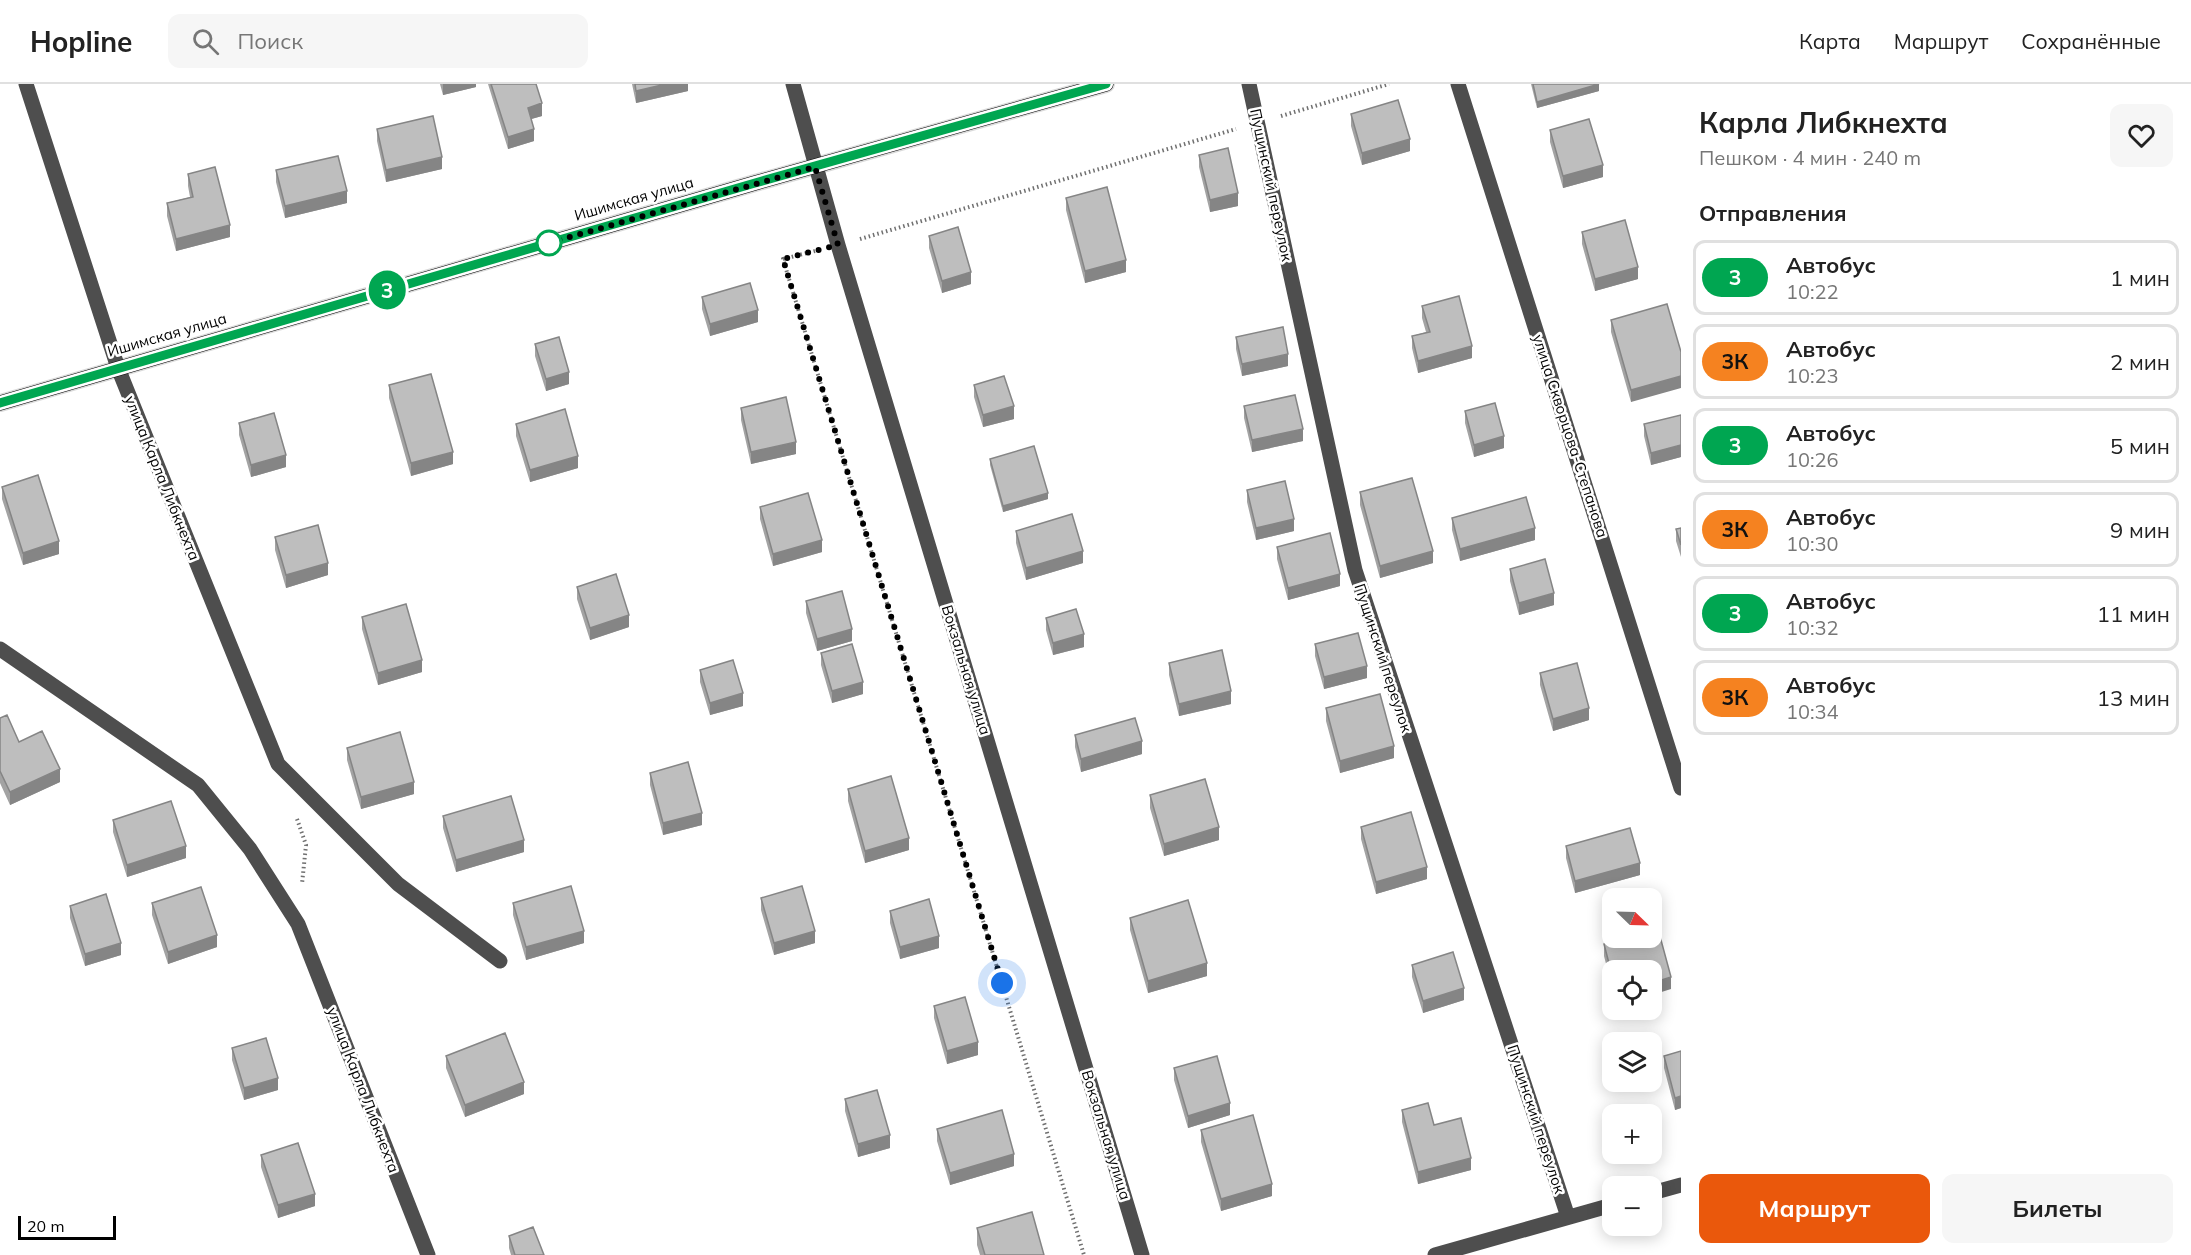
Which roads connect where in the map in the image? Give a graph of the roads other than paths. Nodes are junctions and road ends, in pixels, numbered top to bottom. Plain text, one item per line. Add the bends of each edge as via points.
1 (26, 84) edge
2 (794, 84) edge
3 (1106, 84) edge
4 (1249, 84) edge
5 (1458, 84) edge
6 (815, 167) junction
7 (118, 368) junction
8 (0, 403) edge
9 (0, 649) edge
10 (1681, 788) edge
11 (500, 961) dead end
12 (1681, 1185) edge
13 (1662, 1190) edge
14 (1602, 1207) edge
15 (1568, 1217) junction
16 (428, 1255) edge
17 (1142, 1255) edge
18 (1436, 1255) edge

1 - 7 street, улица Карла Либкнехта
2 - 6 street, Вокзальная улица
3 - 6 main road, Ишимская улица
4 - 15 street, Пущинский переулок via 1355,570
5 - 10 street, улица Скворцова-Степанова
6 - 7 main road, Ишимская улица
6 - 17 street, Вокзальная улица
7 - 8 main road, Ишимская улица
7 - 11 street, улица Карла Либкнехта via 278,764 398,884
9 - 16 street, улица Карла Либкнехта via 198,785 250,849 298,924
12 - 13 street
14 - 15 street
15 - 18 street

